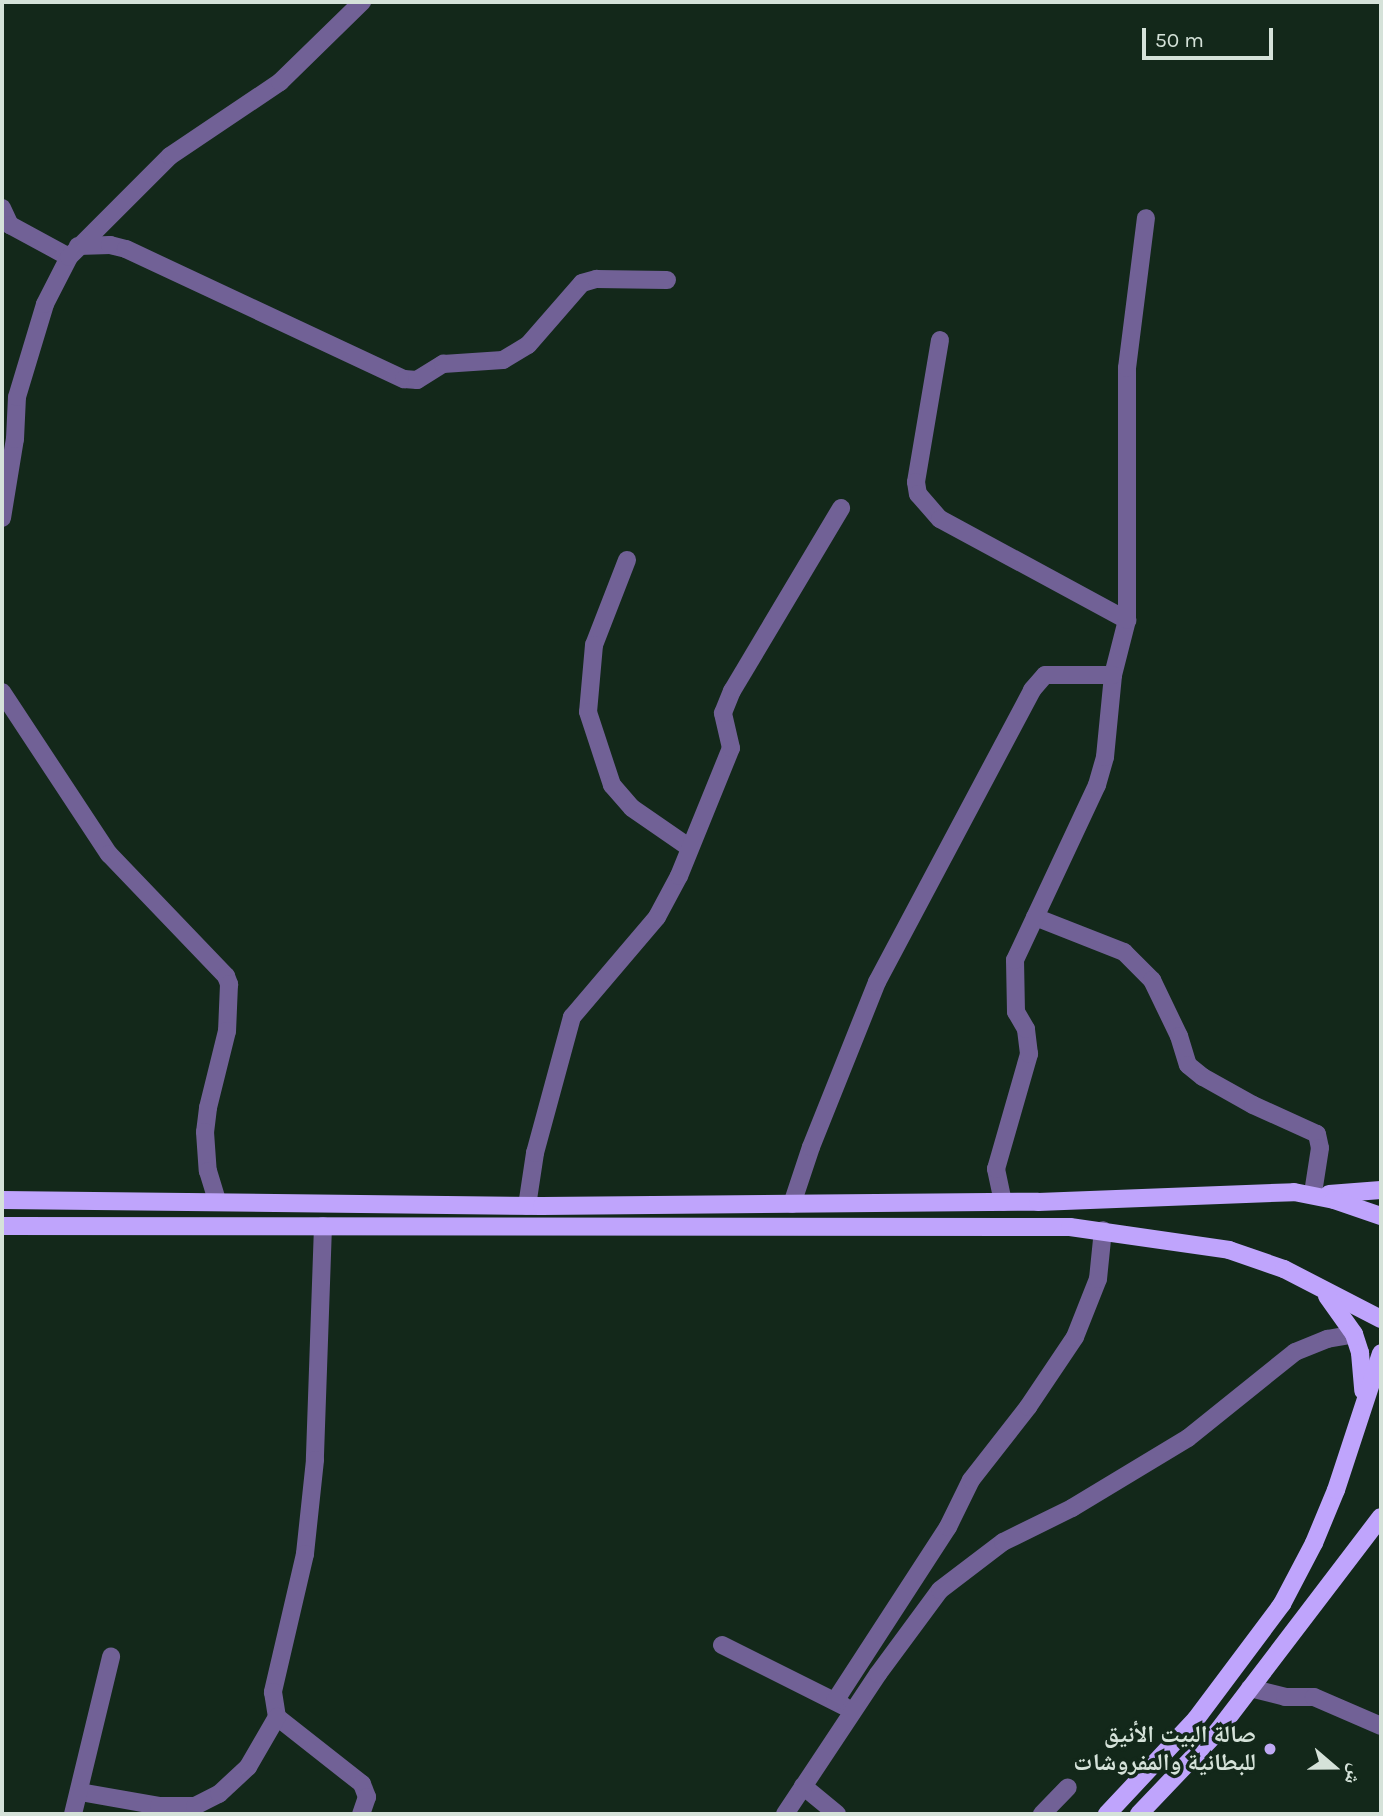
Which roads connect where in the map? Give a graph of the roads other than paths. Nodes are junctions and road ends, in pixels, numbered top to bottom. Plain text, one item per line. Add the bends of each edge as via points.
1 (362, 2) edge
2 (2, 208) edge
3 (1146, 219) dead end
4 (73, 251) junction
5 (667, 280) dead end
6 (940, 340) dead end
7 (841, 508) dead end
8 (2, 518) edge
9 (627, 560) dead end
10 (1127, 620) junction
11 (1114, 675) junction
12 (2, 692) edge
13 (690, 848) junction
14 (1035, 917) junction
15 (1381, 1190) edge
16 (1294, 1192) junction
17 (1313, 1194) junction
18 (2, 1200) edge
19 (218, 1201) junction
20 (1003, 1202) junction
21 (1038, 1202) junction
22 (792, 1204) junction
23 (527, 1206) junction
24 (1381, 1216) edge
25 (2, 1226) edge
26 (323, 1226) junction
27 (1039, 1226) junction
28 (1103, 1230) junction
29 (1315, 1284) junction
30 (1381, 1319) edge
31 (1354, 1334) junction
32 (1381, 1353) edge
33 (1360, 1416) junction
34 (1381, 1517) edge
35 (722, 1645) dead end
36 (111, 1657) dead end
37 (1250, 1688) junction
38 (835, 1700) junction
39 (853, 1712) junction
40 (277, 1717) junction
41 (1381, 1726) edge
42 (803, 1786) junction
43 (1068, 1787) dead end
44 (80, 1792) junction
45 (74, 1814) edge
46 (361, 1814) edge
47 (785, 1814) edge
48 (837, 1814) edge
49 (1042, 1814) edge
50 (1107, 1814) edge
51 (1139, 1814) edge

1 - 4 street via 280,82 170,156
2 - 4 street via 10,225
3 - 10 street via 1127,368
4 - 5 street via 110,245 126,248 404,379 417,380 443,364 503,360 528,345 582,283 596,279
4 - 8 street via 45,304 17,397
6 - 10 street via 916,482 918,494 940,519
7 - 13 street via 732,691 723,713 731,748
9 - 13 street via 594,645 588,712 612,785 632,808
10 - 11 street
11 - 14 street via 1105,757 1097,785
11 - 22 street via 1045,674 1032,690 877,982
12 - 19 street via 102,846 226,976 227,1031 205,1132 208,1171
13 - 23 street via 657,918 572,1017 535,1153
14 - 17 street via 1124,952 1152,980 1188,1065 1253,1105 1318,1135
14 - 20 street via 1015,960 1016,1012 1026,1030 1029,1054 996,1170
15 - 17 main road
16 - 17 main road
16 - 21 main road
16 - 24 main road
18 - 19 main road
19 - 23 main road
20 - 21 main road
20 - 22 main road
21 - 27 main road
22 - 23 main road
25 - 26 main road
26 - 27 main road
26 - 40 street via 315,1460 305,1554 273,1692
27 - 28 main road
28 - 29 main road via 1229,1250
28 - 38 street via 1098,1279 1075,1337 971,1480 948,1527
29 - 30 main road
29 - 31 main road
31 - 33 main road via 1363,1373
31 - 39 street via 1296,1352 1188,1438 1072,1508 1003,1542 969,1566 940,1590
32 - 33 main road
33 - 50 main road via 1323,1522 1282,1604 1196,1720
34 - 37 main road
35 - 38 street
36 - 44 street
37 - 41 street via 1314,1698
37 - 51 main road via 1217,1732
38 - 39 street
39 - 42 street
40 - 44 street via 248,1767 219,1794 195,1806 159,1807
40 - 46 street via 362,1784 367,1797
42 - 47 street
42 - 48 street
43 - 49 street
44 - 45 street

